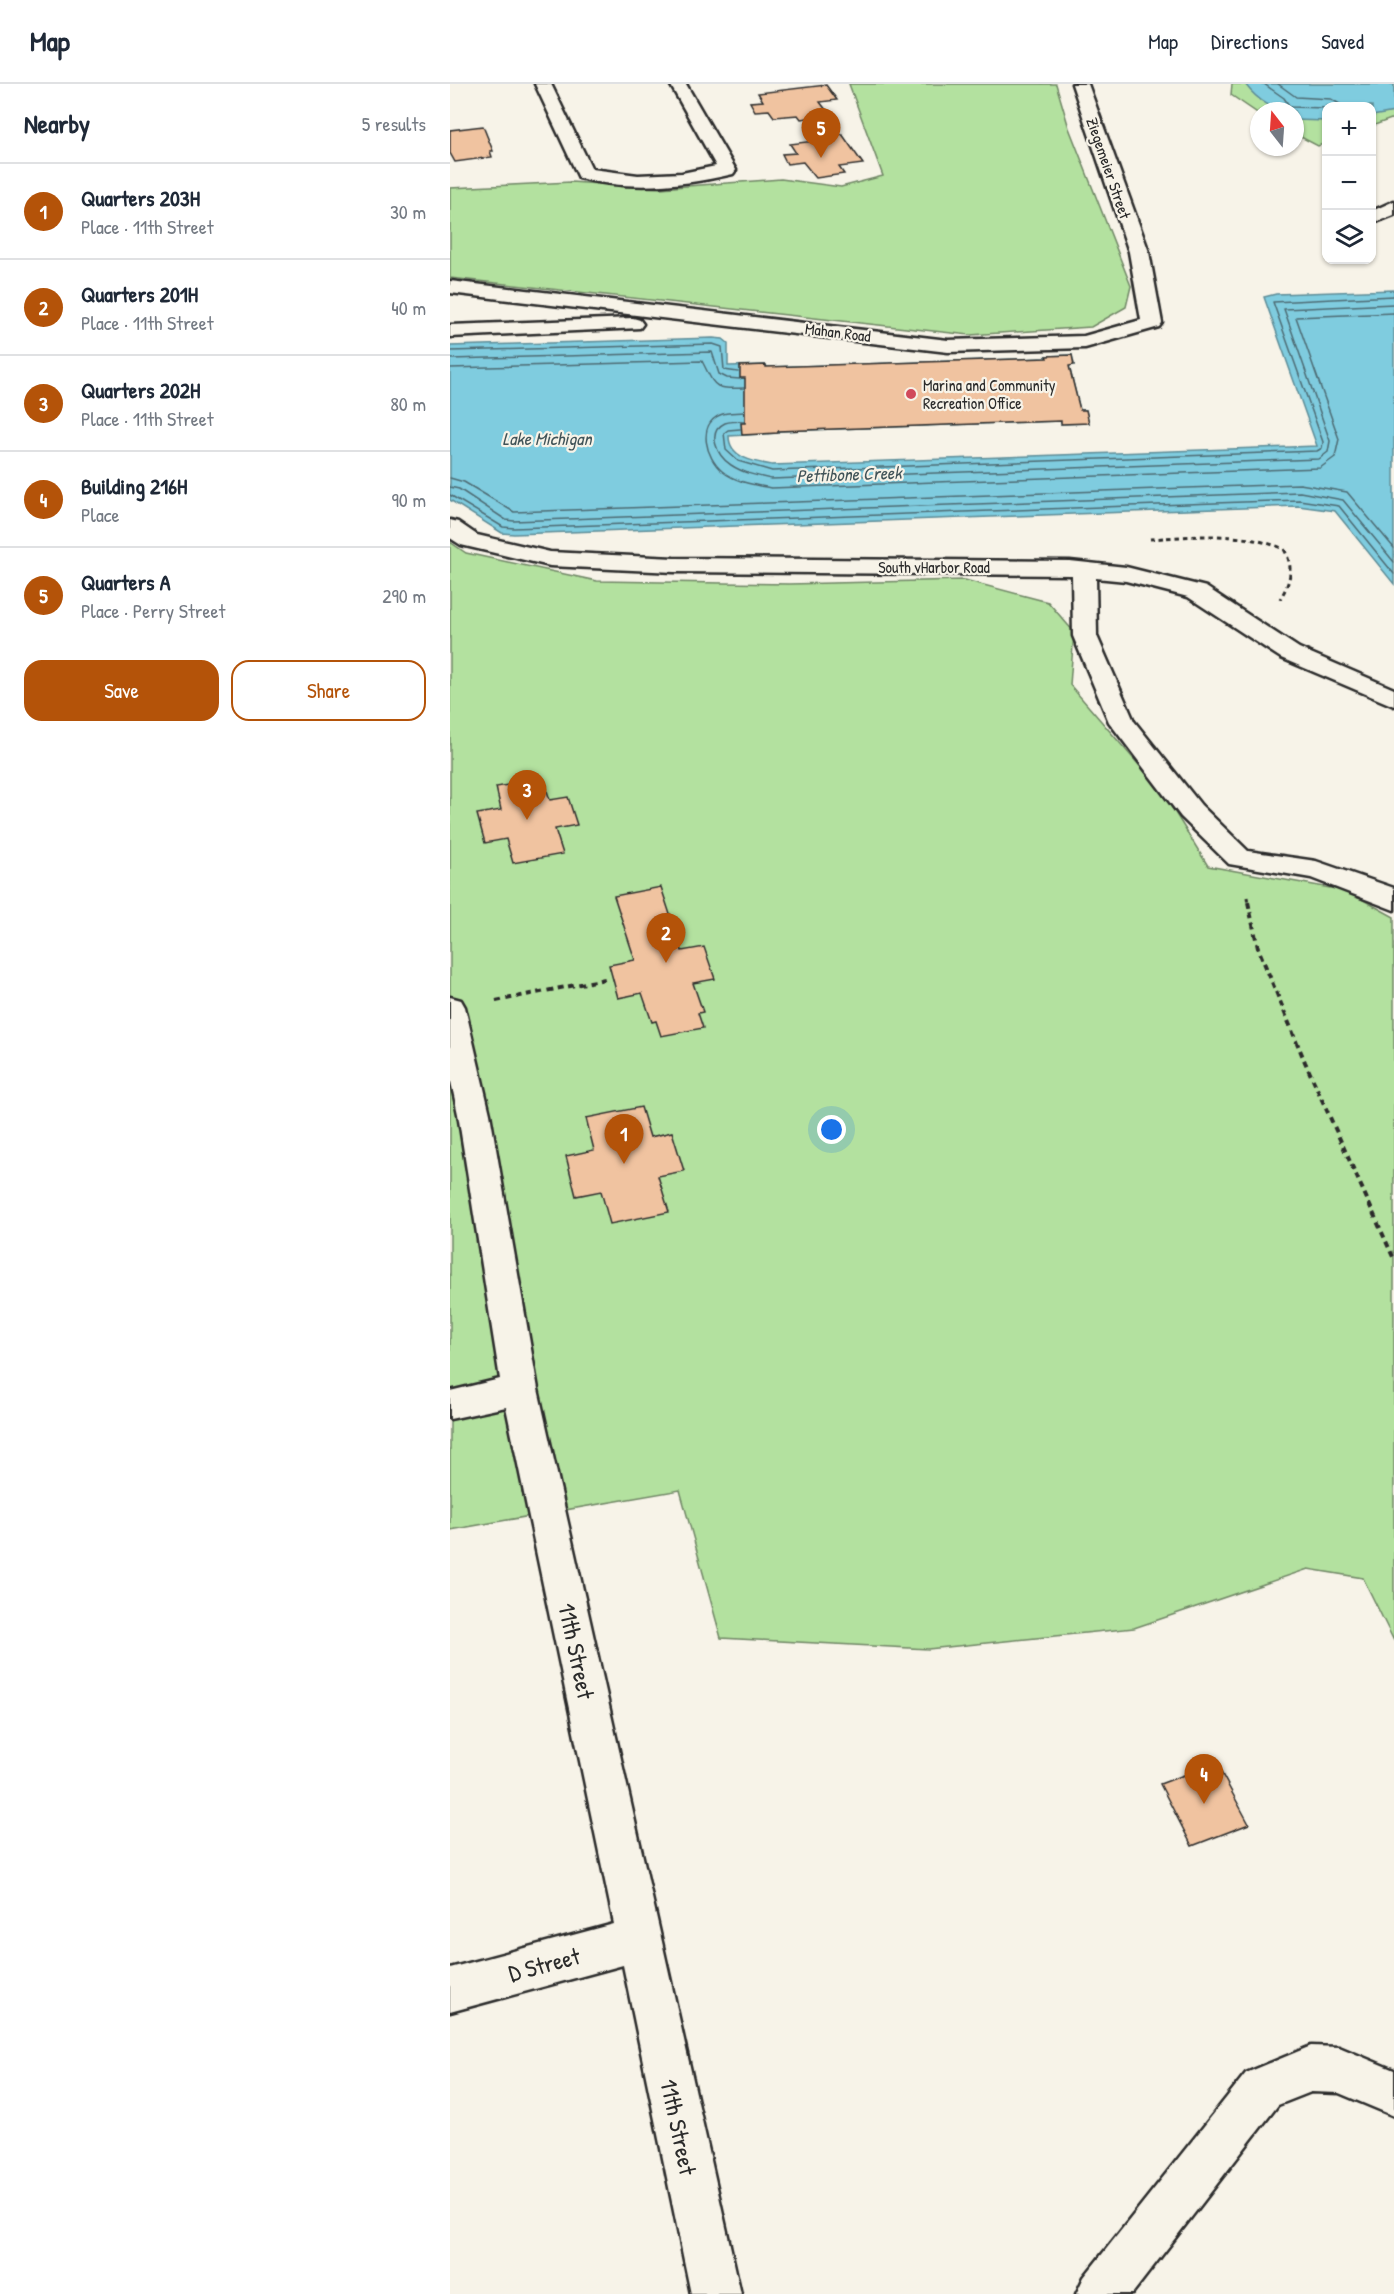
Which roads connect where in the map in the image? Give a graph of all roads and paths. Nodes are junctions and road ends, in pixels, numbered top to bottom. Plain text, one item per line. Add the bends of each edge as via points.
1 (543, 84) edge
2 (678, 84) edge
3 (1080, 84) edge
4 (1139, 252) joint
5 (450, 287) edge
6 (737, 320) junction
7 (450, 331) edge
8 (450, 527) edge
9 (1084, 570) junction
10 (1394, 698) edge
11 (1239, 858) junction
12 (1394, 901) edge
13 (605, 980) dead end
14 (490, 1003) dead end
15 (450, 1007) edge
16 (1394, 1259) edge
17 (520, 1389) junction
18 (450, 1405) edge
19 (638, 1939) junction
20 (450, 1990) edge
21 (1394, 2093) edge
22 (716, 2294) edge
23 (1101, 2294) edge

1 - 2 street via 585,174 638,181 727,170
3 - 4 street, Ziegemeier Street
4 - 6 street, Mahan Road via 1152,323 1085,342 948,346
5 - 6 street, Mahan Road
6 - 7 street
8 - 9 street, South vHarbor Road via 469,540 550,560
9 - 10 street, South vHarbor Road via 1126,574 1197,592 1290,653
9 - 11 street via 1085,636 1122,722 1191,811
11 - 12 street via 1316,870
11 - 16 path via 1258,948
13 - 14 path
15 - 17 street, 11th Street via 474,1114
17 - 18 street
17 - 19 street, 11th Street
19 - 20 street, D Street
19 - 22 street, 11th Street
21 - 23 street via 1339,2070 1311,2068 1262,2089

